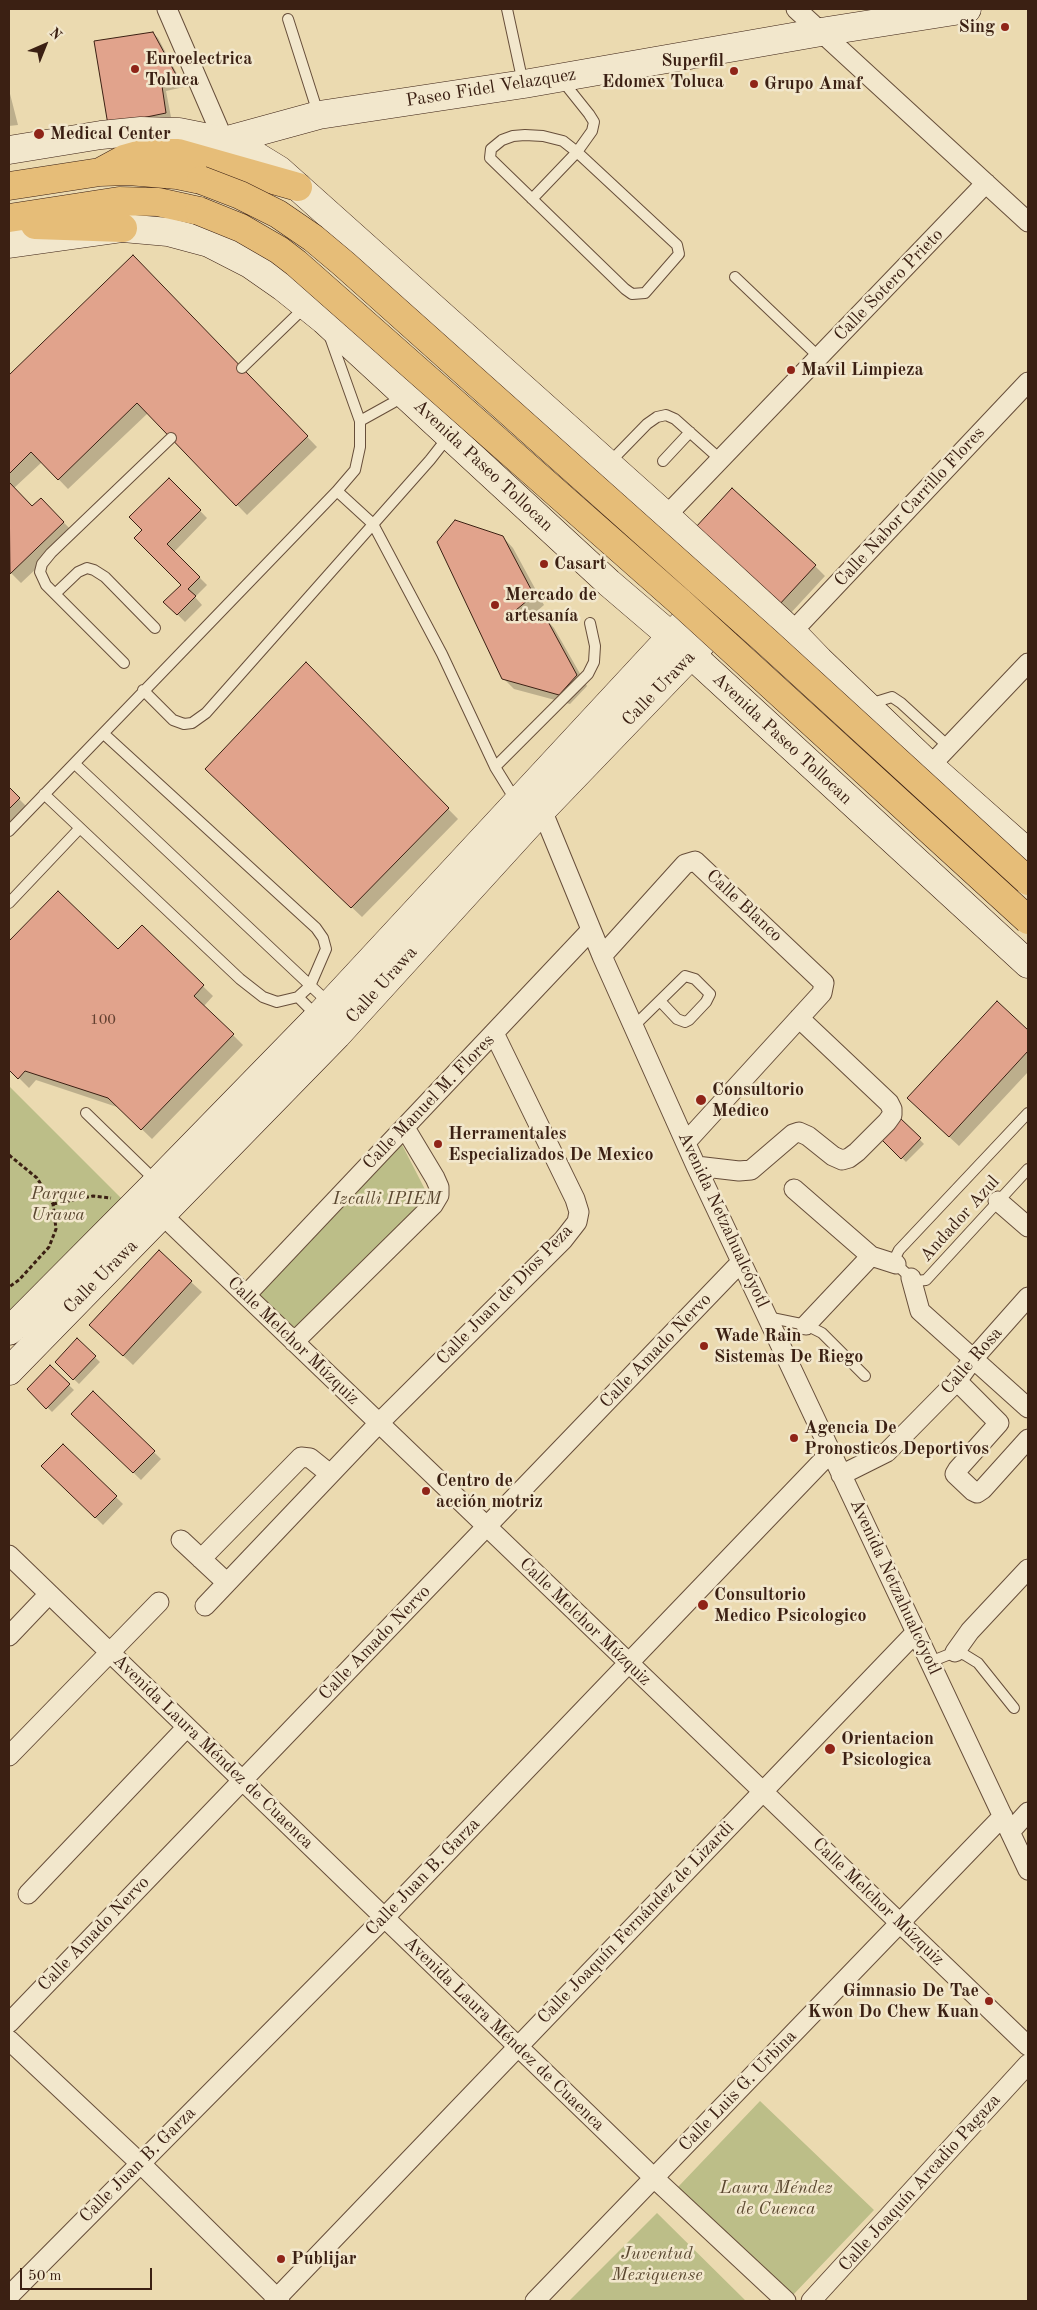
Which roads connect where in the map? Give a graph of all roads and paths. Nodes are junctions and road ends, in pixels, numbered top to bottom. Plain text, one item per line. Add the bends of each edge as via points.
1 (167, 9) edge
2 (507, 9) edge
3 (796, 9) edge
4 (967, 9) edge
5 (288, 19) dead end
6 (817, 22) edge
7 (560, 78) junction
8 (524, 84) junction
9 (319, 115) junction
10 (224, 141) junction
11 (9, 150) edge
12 (577, 152) junction
13 (100, 172) junction
14 (986, 183) junction
15 (9, 186) edge
16 (298, 187) junction
17 (532, 199) junction
18 (9, 218) edge
19 (1028, 222) edge
20 (9, 225) edge
21 (123, 228) junction
22 (9, 244) edge
23 (735, 277) dead end
24 (316, 312) junction
25 (820, 357) junction
26 (242, 368) dead end
27 (1028, 382) edge
28 (406, 395) junction
29 (546, 408) junction
30 (360, 421) junction
31 (690, 432) junction
32 (450, 435) junction
33 (171, 438) dead end
34 (475, 458) junction
35 (720, 460) junction
36 (663, 461) dead end
37 (608, 464) junction
38 (337, 492) junction
39 (666, 516) junction
40 (373, 524) junction
41 (609, 582) junction
42 (738, 583) junction
43 (55, 594) junction
44 (590, 623) dead end
45 (155, 628) dead end
46 (792, 632) junction
47 (671, 636) junction
48 (691, 655) junction
49 (819, 660) junction
50 (124, 663) dead end
51 (1028, 663) edge
52 (143, 690) junction
53 (871, 710) junction
54 (763, 722) junction
55 (104, 734) junction
56 (949, 747) junction
57 (74, 764) junction
58 (930, 766) junction
59 (495, 767) junction
60 (44, 794) junction
61 (516, 801) junction
62 (542, 810) junction
63 (80, 828) junction
64 (9, 831) edge
65 (1028, 853) edge
66 (1028, 882) edge
67 (9, 903) edge
68 (1028, 920) edge
69 (591, 930) junction
70 (602, 956) junction
71 (1028, 964) edge
72 (298, 997) junction
73 (660, 1001) junction
74 (331, 1016) junction
75 (799, 1018) junction
76 (634, 1026) junction
77 (494, 1033) junction
78 (86, 1113) dead end
79 (1028, 1113) edge
80 (404, 1128) junction
81 (686, 1141) junction
82 (9, 1155) edge
83 (696, 1166) junction
84 (1028, 1169) edge
85 (794, 1189) dead end
86 (149, 1200) junction
87 (998, 1201) junction
88 (53, 1204) junction
89 (1028, 1227) edge
90 (871, 1256) junction
91 (741, 1262) junction
92 (896, 1264) junction
93 (911, 1278) junction
94 (9, 1287) edge
95 (246, 1295) junction
96 (1028, 1297) edge
97 (767, 1317) junction
98 (806, 1326) junction
99 (9, 1331) edge
100 (294, 1342) junction
101 (973, 1358) junction
102 (9, 1371) edge
103 (865, 1376) dead end
104 (957, 1381) junction
105 (1028, 1408) edge
106 (379, 1423) junction
107 (1028, 1439) edge
108 (831, 1452) junction
109 (330, 1474) junction
110 (842, 1475) junction
111 (486, 1527) junction
112 (181, 1540) dead end
113 (9, 1555) edge
114 (201, 1559) junction
115 (1028, 1569) edge
116 (226, 1582) junction
117 (49, 1594) junction
118 (159, 1602) dead end
119 (205, 1606) dead end
120 (916, 1632) junction
121 (9, 1636) edge
122 (110, 1652) junction
123 (955, 1652) junction
124 (930, 1662) junction
125 (629, 1663) junction
126 (1014, 1708) dead end
127 (187, 1727) junction
128 (9, 1756) edge
129 (242, 1780) junction
130 (762, 1792) junction
131 (1028, 1812) edge
132 (1014, 1834) edge
133 (1028, 1870) edge
134 (28, 1894) dead end
135 (384, 1918) junction
136 (900, 1924) junction
137 (9, 2024) edge
138 (9, 2040) edge
139 (1028, 2046) edge
140 (518, 2047) junction
141 (1028, 2064) edge
142 (140, 2162) junction
143 (653, 2177) junction
144 (9, 2296) edge
145 (277, 2300) edge
146 (535, 2301) edge
147 (786, 2301) edge
148 (811, 2301) edge

1 - 10 street
2 - 8 lane
3 - 6 street
4 - 6 main road, Paseo Fidel Velazquez
5 - 9 lane
6 - 7 main road, Paseo Fidel Velazquez
6 - 14 street
7 - 8 main road, Paseo Fidel Velazquez
7 - 12 lane via 594,122 592,131
8 - 9 main road, Paseo Fidel Velazquez
9 - 10 main road, Paseo Fidel Velazquez
10 - 11 main road via 179,132 141,131
10 - 16 main road via 279,170
12 - 17 lane
12 - 17 lane via 563,141 543,136 513,136 491,149 490,158
12 - 17 lane via 677,245 679,254 644,292 632,294
13 - 15 highway
13 - 16 highway via 124,159 145,153 178,153
13 - 66 highway, bridge via 151,172 201,180 278,214 313,238 766,641
14 - 19 street
14 - 25 street, Calle Sotero Prieto
16 - 29 main road
18 - 68 highway, Avenida Paseo Tollocan, bridge via 118,201 158,202 198,211 241,228 273,246 680,602
20 - 21 highway
21 - 22 main road, Avenida Paseo Tollocan
21 - 24 main road, Avenida Paseo Tollocan via 168,232 209,243 256,268
23 - 25 lane
24 - 26 lane
24 - 28 main road, Avenida Paseo Tollocan
24 - 30 lane
25 - 35 street, Calle Sotero Prieto
27 - 46 street, Calle Nabor Carrillo Flores
28 - 30 lane
28 - 32 main road, Avenida Paseo Tollocan
29 - 34 main road via 523,404 499,410 482,427 473,449
29 - 37 main road
30 - 38 lane via 360,447 355,470
31 - 35 lane
31 - 36 lane
31 - 37 lane via 675,419 666,415 657,417
32 - 34 main road, Avenida Paseo Tollocan
32 - 40 lane
33 - 43 lane via 42,564 40,572
34 - 41 main road, Avenida Paseo Tollocan
35 - 39 street, Calle Sotero Prieto
37 - 39 main road
38 - 40 lane
38 - 52 lane
39 - 41 main road via 673,545 663,572 648,586 636,588
39 - 42 main road
40 - 52 lane via 206,713 192,723 173,720
40 - 59 lane via 442,654
41 - 47 main road, Avenida Paseo Tollocan
42 - 46 main road
42 - 47 main road, Calle Urawa
42 - 48 main road, Calle Urawa
43 - 45 lane via 78,572 86,568 94,570 105,577
43 - 50 lane
44 - 59 lane via 595,646 594,662 588,674
46 - 49 main road
47 - 48 main road, Avenida Paseo Tollocan
47 - 61 main road, Calle Urawa
48 - 54 main road, Avenida Paseo Tollocan
48 - 62 main road, Calle Urawa
49 - 53 main road
49 - 54 main road via 795,660 766,678 755,698 754,710
51 - 56 street
52 - 55 lane
53 - 56 lane via 880,701 892,697
53 - 58 main road
54 - 71 main road, Avenida Paseo Tollocan
55 - 57 lane
55 - 74 lane via 316,928 326,949
56 - 58 street
57 - 60 lane
57 - 74 lane
58 - 65 main road
59 - 61 lane
60 - 63 lane
60 - 64 lane
61 - 74 main road, Calle Urawa
62 - 69 street, Avenida Netzahualcóyotl
62 - 74 main road, Calle Urawa
63 - 67 lane
63 - 72 lane via 250,988 277,1002
69 - 70 street, Avenida Netzahualcóyotl
69 - 77 street, Calle Manuel M. Flores
70 - 75 street, Calle Blanco via 685,864 695,861 824,983 822,993
70 - 76 street, Avenida Netzahualcóyotl
72 - 74 lane
72 - 74 lane
73 - 73 lane via 680,980 690,976 710,994 685,1022 677,1019
73 - 76 lane
74 - 86 main road, Calle Urawa
75 - 81 street
75 - 83 street via 890,1103 892,1109 887,1122 857,1152 842,1160 799,1132 751,1170
76 - 81 street, Avenida Netzahualcóyotl
77 - 80 street, Calle Manuel M. Flores
77 - 106 street, Calle Juan de Dios Peza via 575,1199 577,1222 563,1240
78 - 86 lane
79 - 92 lane via 899,1250
80 - 95 street, Calle Manuel M. Flores
80 - 100 street via 435,1178 439,1195 433,1205
81 - 83 street, Avenida Netzahualcóyotl
82 - 88 path via 37,1178
83 - 91 street, Avenida Netzahualcóyotl
84 - 87 lane, Andador Azul
85 - 90 street
86 - 88 path via 93,1196
86 - 95 street, Calle Melchor Múzquiz
86 - 99 main road, Calle Urawa
86 - 102 main road, Calle Urawa
87 - 89 street
87 - 93 lane, Andador Azul via 930,1276 920,1281
88 - 94 path via 56,1229 49,1247
90 - 92 street
90 - 98 street
91 - 97 street, Avenida Netzahualcóyotl
91 - 111 street, Calle Amado Nervo
92 - 93 lane
93 - 101 street via 920,1311
95 - 100 street, Calle Melchor Múzquiz
96 - 101 street, Calle Rosa
97 - 98 lane
97 - 108 street, Avenida Netzahualcóyotl
98 - 103 lane via 834,1343
100 - 106 street, Calle Melchor Múzquiz
101 - 104 street, Calle Rosa
101 - 105 street
104 - 107 street via 999,1423 956,1474 977,1493
104 - 110 street, Calle Rosa via 887,1452
106 - 109 street, Calle Juan de Dios Peza
106 - 111 street, Calle Melchor Múzquiz
108 - 110 street, Avenida Netzahualcóyotl
108 - 125 street, Calle Juan B. Garza
109 - 114 street via 310,1458 301,1457
109 - 116 street, Calle Juan de Dios Peza
110 - 120 street, Avenida Netzahualcóyotl
111 - 125 street, Calle Melchor Múzquiz
111 - 129 street, Calle Amado Nervo
112 - 114 street
113 - 117 street, Avenida Laura Méndez de Cuaenca
114 - 116 street
115 - 123 street via 970,1631
116 - 119 street, Calle Juan de Dios Peza
117 - 121 street
117 - 122 street, Avenida Laura Méndez de Cuaenca
118 - 122 street
120 - 124 street, Avenida Netzahualcóyotl
120 - 130 street, Calle Joaquín Fernández de Lizardi
122 - 127 street, Avenida Laura Méndez de Cuaenca
122 - 128 street
123 - 124 lane
123 - 126 lane via 978,1663
124 - 132 street, Avenida Netzahualcóyotl
125 - 130 street, Calle Melchor Múzquiz
125 - 135 street, Calle Juan B. Garza
127 - 129 street, Avenida Laura Méndez de Cuaenca
127 - 134 street
129 - 135 street, Avenida Laura Méndez de Cuaenca
129 - 137 street, Calle Amado Nervo
130 - 136 street, Calle Melchor Múzquiz
130 - 140 street, Calle Joaquín Fernández de Lizardi
131 - 132 street, Calle Luis G. Urbina
132 - 133 street, Avenida Netzahualcóyotl
132 - 136 street, Calle Luis G. Urbina
135 - 140 street, Avenida Laura Méndez de Cuaenca
135 - 142 street, Calle Juan B. Garza
136 - 139 street, Calle Melchor Múzquiz
136 - 143 street, Calle Luis G. Urbina
138 - 142 street
140 - 143 street, Avenida Laura Méndez de Cuaenca
140 - 145 street, Calle Joaquín Fernández de Lizardi
141 - 148 street, Calle Joaquín Arcadio Pagaza
142 - 144 street, Calle Juan B. Garza
142 - 145 street
143 - 146 street, Calle Luis G. Urbina
143 - 147 street, Avenida Laura Méndez de Cuaenca

